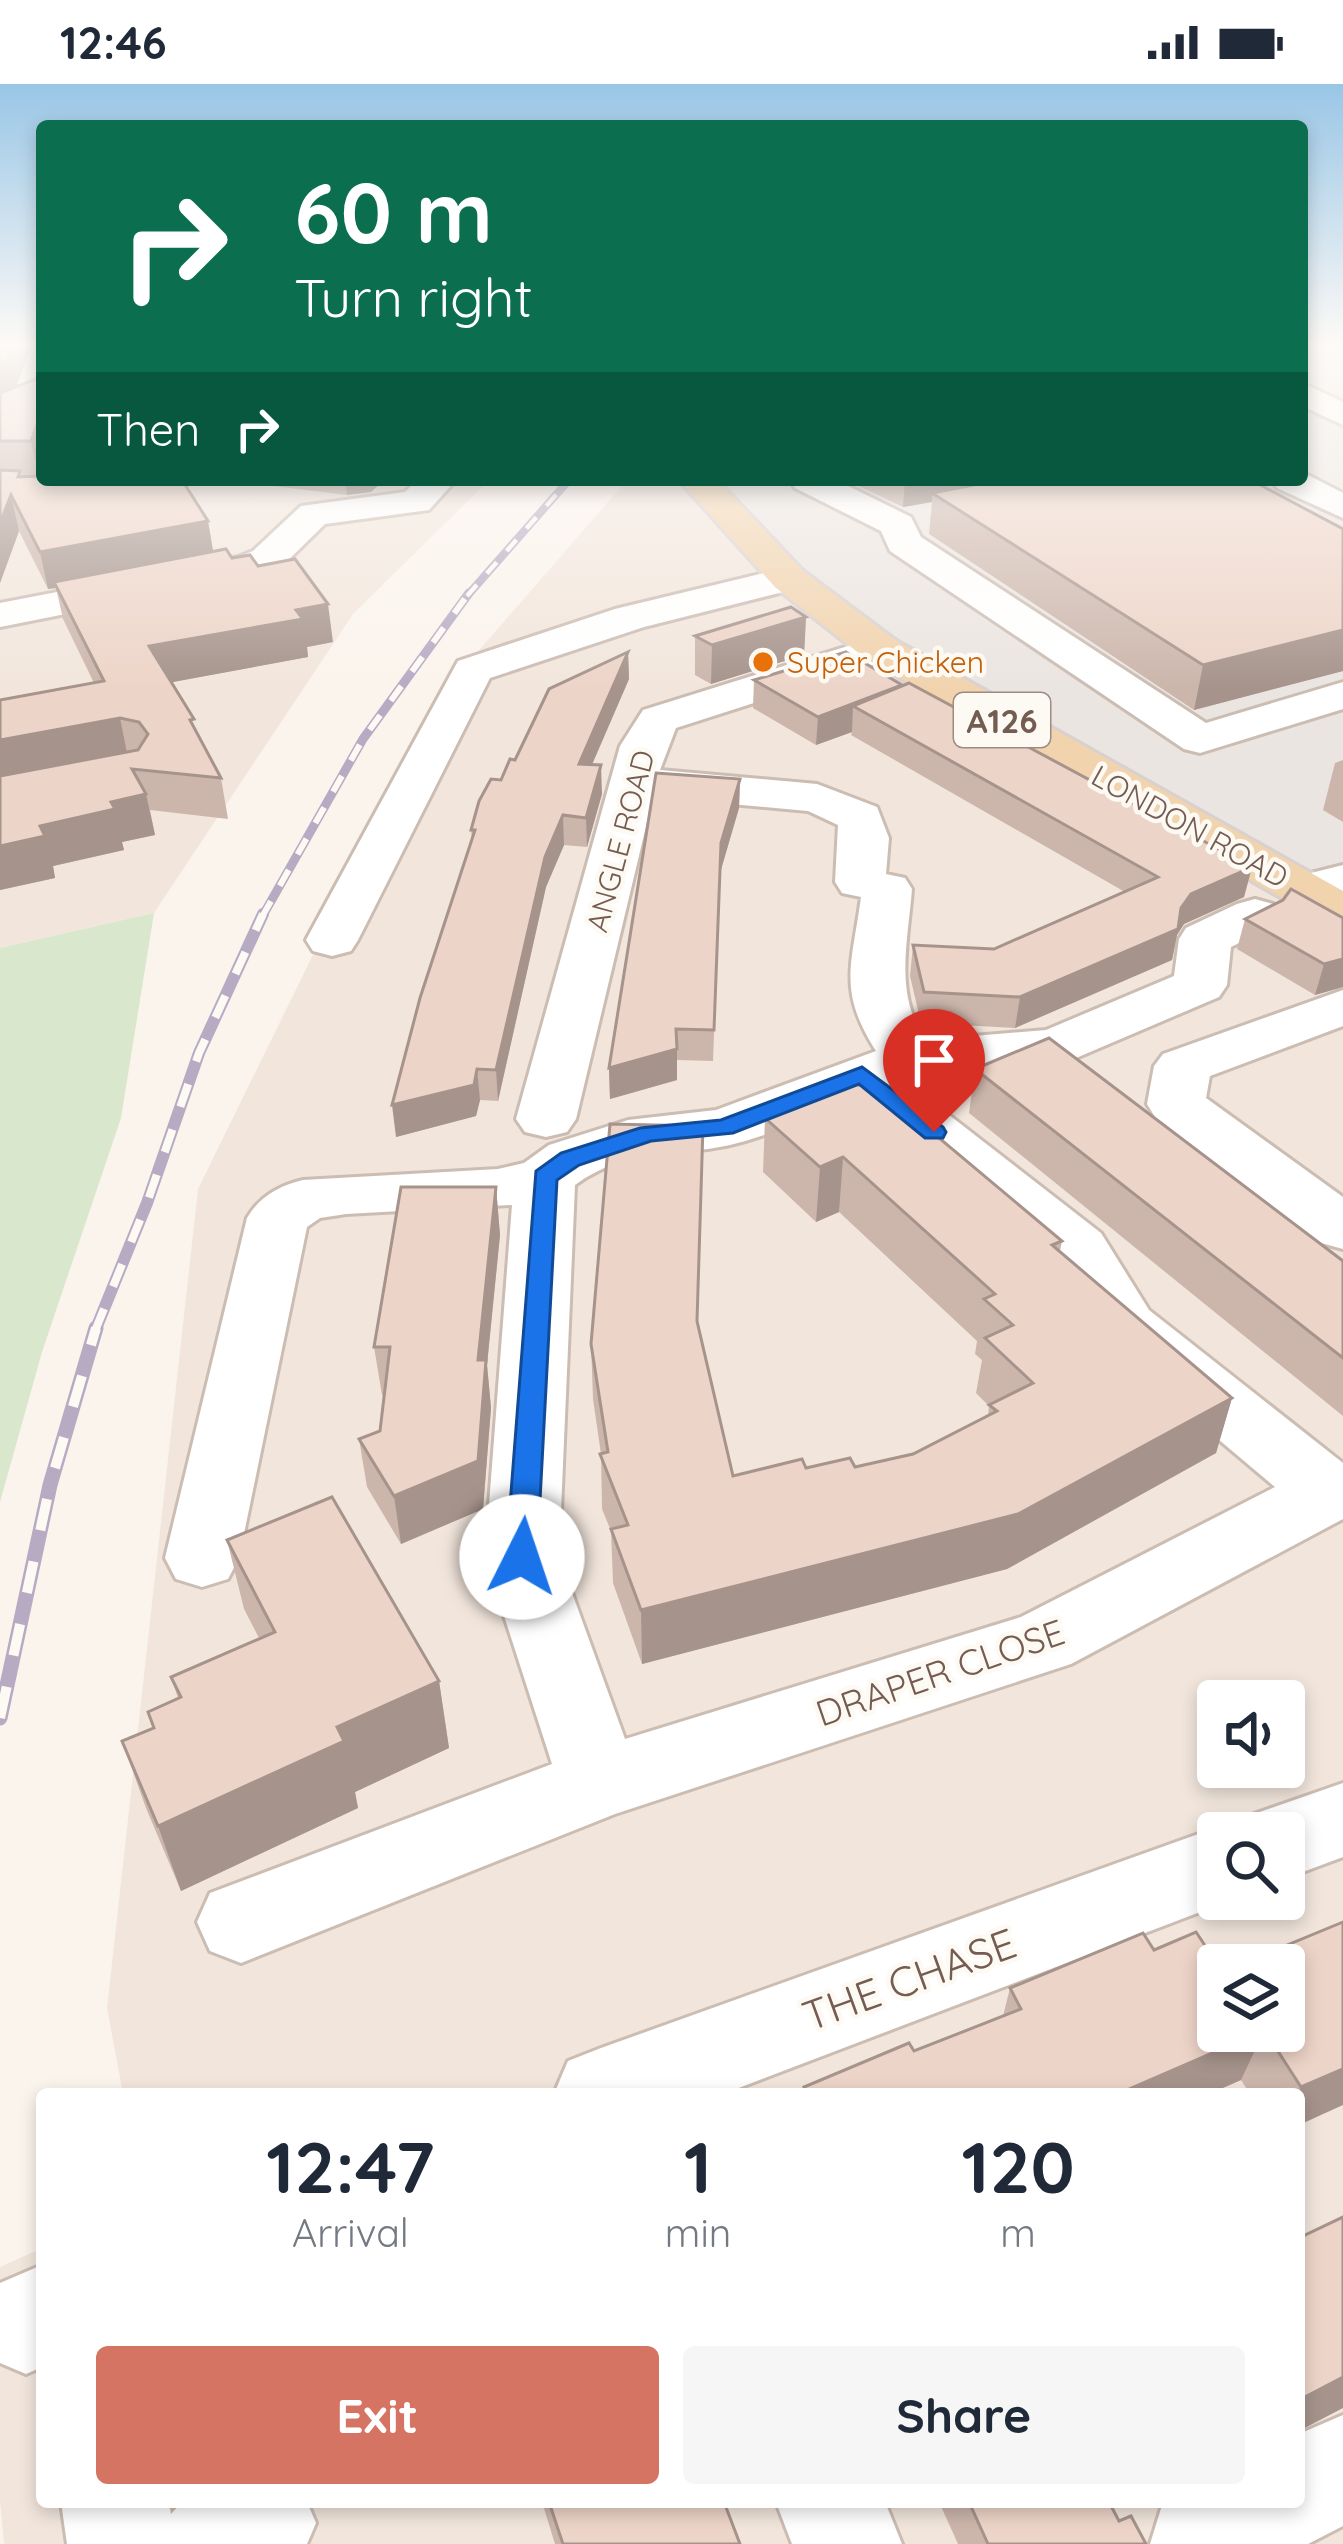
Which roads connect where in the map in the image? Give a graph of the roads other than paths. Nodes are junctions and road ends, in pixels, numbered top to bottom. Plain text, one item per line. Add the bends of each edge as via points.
1 (432, 486) edge
2 (705, 486) edge
3 (820, 486) edge
4 (1302, 486) edge
5 (1343, 507) edge
6 (943, 516) edge
7 (898, 525) junction
8 (797, 553) junction
9 (0, 615) edge
10 (880, 649) junction
11 (1343, 695) edge
12 (634, 782) junction
13 (1312, 900) edge
14 (332, 940) dead end
15 (1343, 1006) edge
16 (885, 1066) junction
17 (545, 1148) junction
18 (1343, 1228) edge
19 (1336, 1492) edge
20 (202, 1558) dead end
21 (600, 1783) junction
22 (1197, 1874) edge
23 (241, 1922) dead end
24 (645, 2086) edge
25 (1343, 2469) edge
26 (1305, 2488) edge
27 (116, 2508) edge
28 (832, 2508) edge
29 (122, 2544) edge
30 (847, 2544) edge

1 - 9 street via 416,502 314,514 267,560 248,567
2 - 8 main road, LONDON ROAD / A126
3 - 7 street
4 - 5 street
6 - 7 street
7 - 8 street
7 - 11 street via 904,543 1200,740
8 - 10 main road, LONDON ROAD / A126
8 - 14 street via 719,592 473,670
10 - 12 street, ANGLE ROAD via 659,718
10 - 13 main road, LONDON ROAD / A126
12 - 16 street via 818,797 860,817 874,886
12 - 17 street, ANGLE ROAD
13 - 16 street via 1205,939 1200,985 1056,1046
15 - 18 street via 1183,1066 1176,1105
16 - 17 street via 724,1127 649,1133 570,1159
16 - 19 street, DRAPER CLOSE via 1079,1248 1126,1326
17 - 20 street via 498,1190 346,1194 304,1200 278,1218
17 - 21 street via 522,1557
19 - 21 street, DRAPER CLOSE via 1044,1642
21 - 23 street, DRAPER CLOSE
22 - 24 street, THE CHASE
25 - 26 street
27 - 29 street
28 - 30 street

